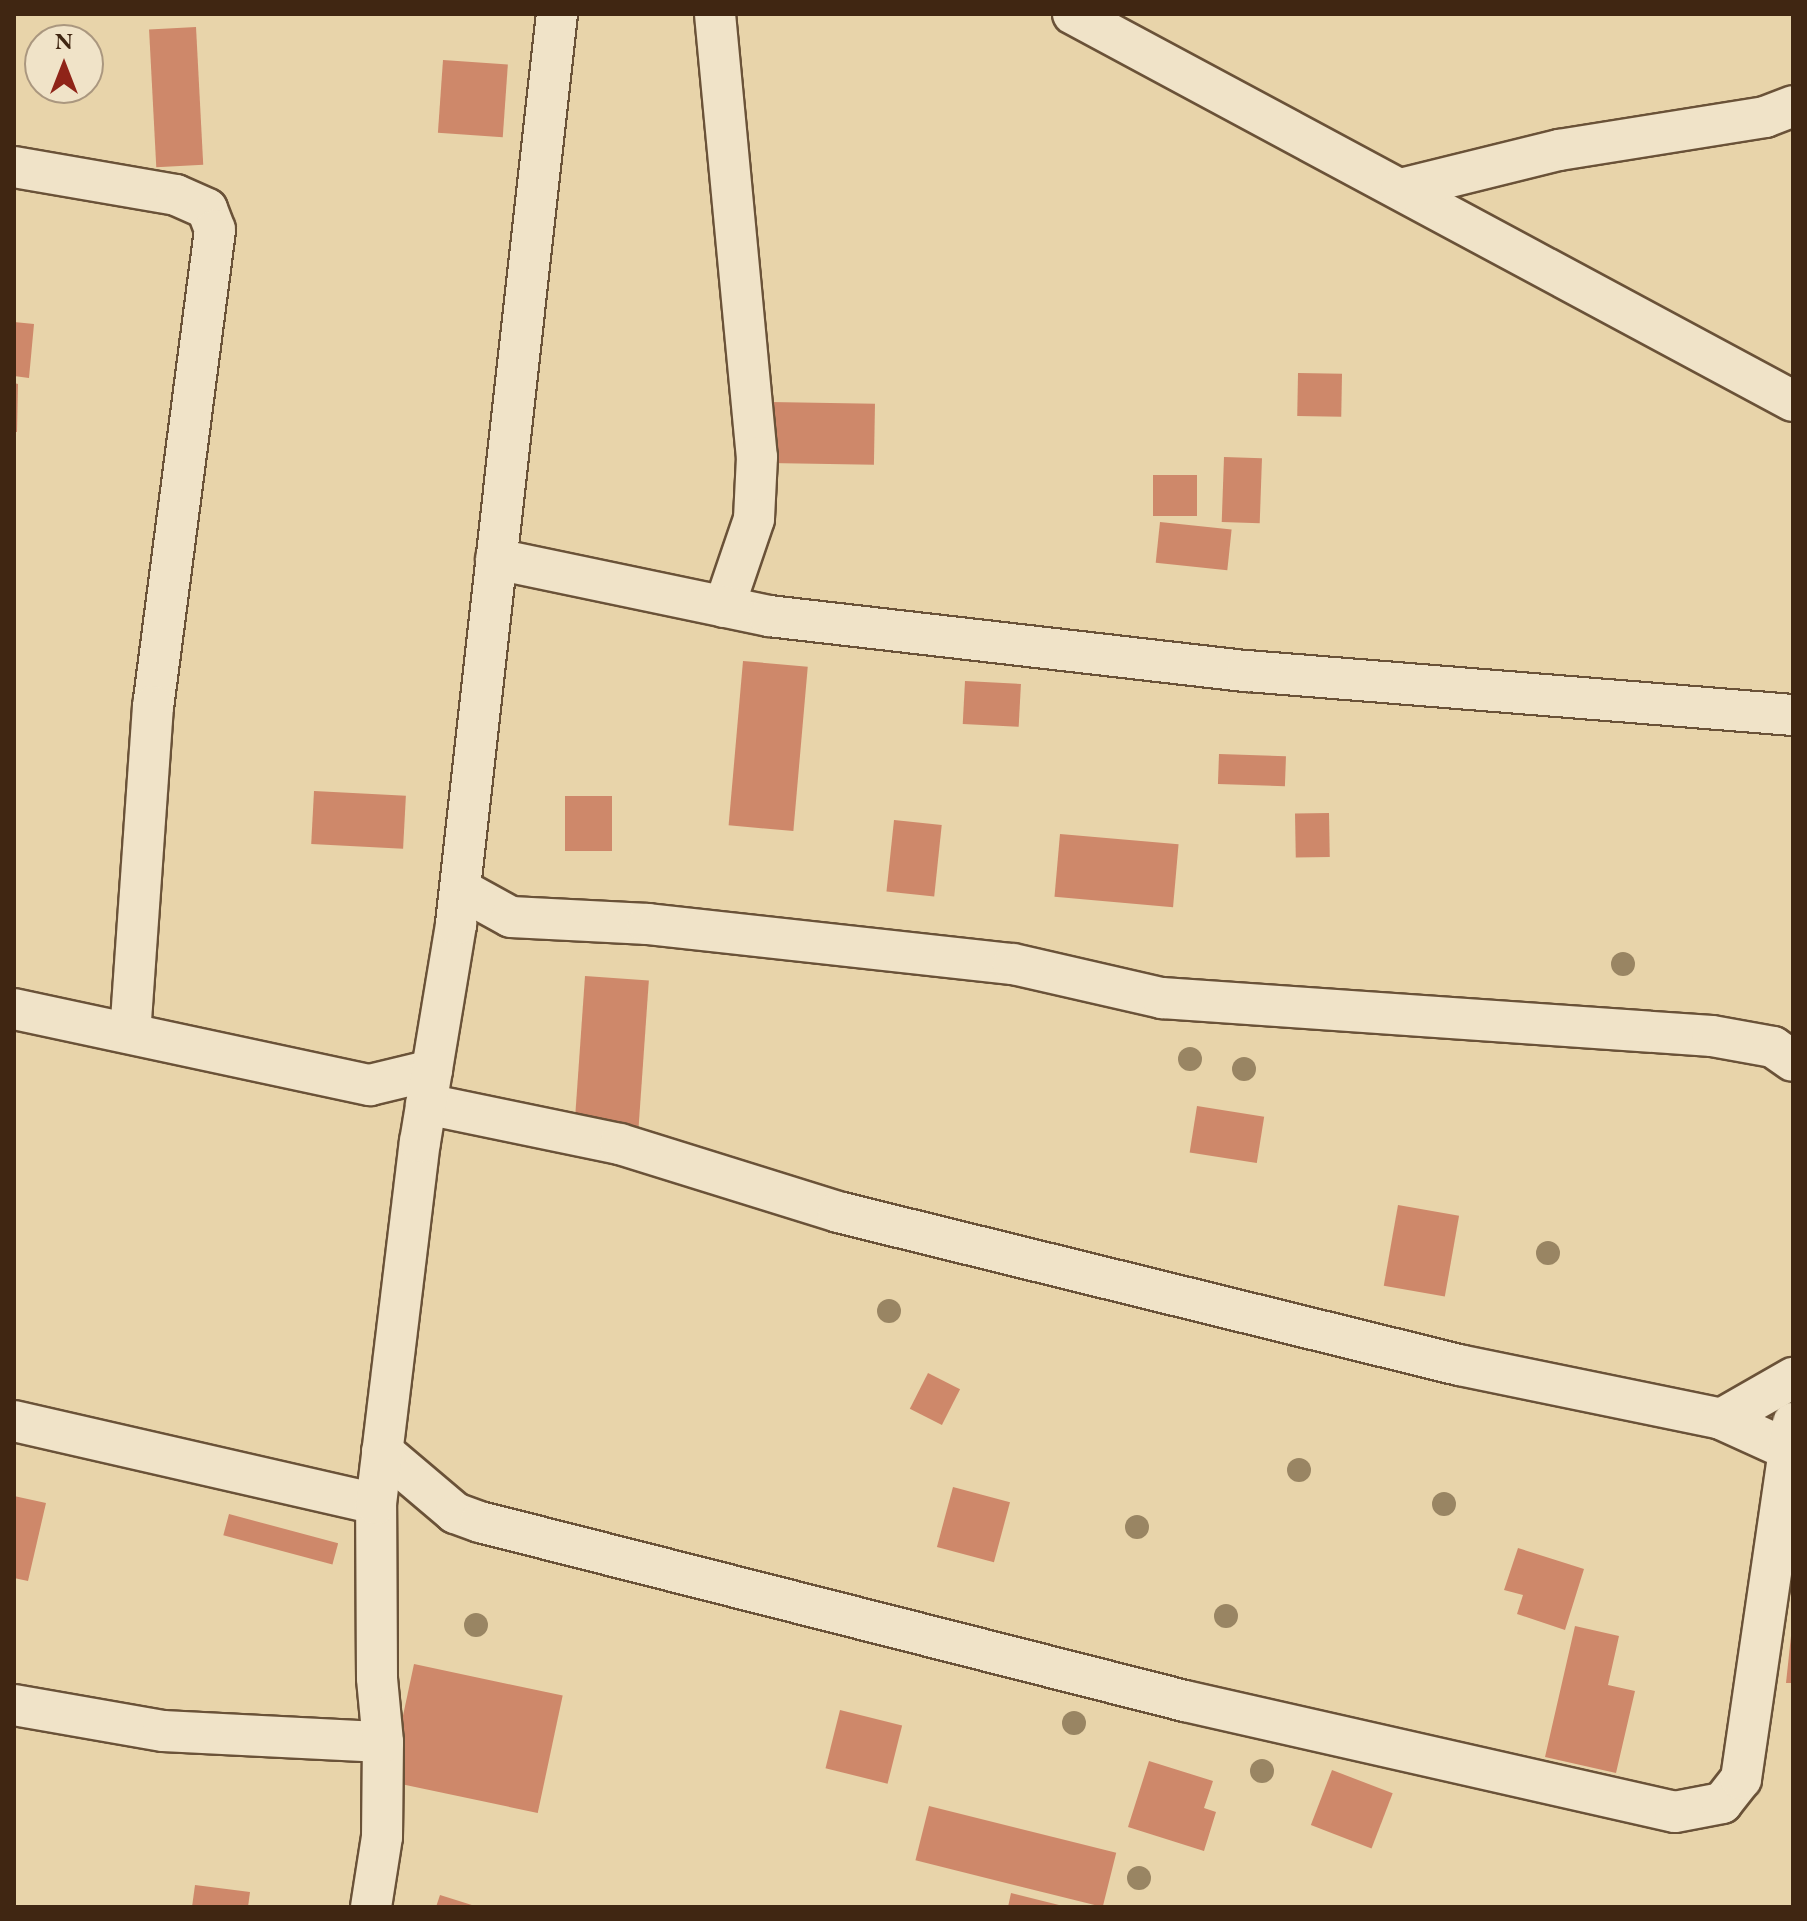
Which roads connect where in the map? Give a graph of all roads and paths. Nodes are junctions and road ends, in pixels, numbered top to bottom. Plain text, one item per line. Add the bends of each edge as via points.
1 (557, 14) edge
2 (715, 14) edge
3 (1073, 14) edge
4 (1793, 106) edge
5 (14, 167) edge
6 (1401, 189) junction
7 (1793, 401) edge
8 (496, 559) junction
9 (724, 607) junction
10 (1793, 715) edge
11 (460, 889) junction
12 (511, 917) junction
13 (451, 954) junction
14 (14, 1009) edge
15 (130, 1033) junction
16 (1793, 1061) edge
17 (370, 1085) junction
18 (426, 1105) junction
19 (1793, 1378) edge
20 (1721, 1419) junction
21 (14, 1421) edge
22 (1791, 1436) edge
23 (382, 1451) junction
24 (376, 1504) junction
25 (14, 1705) edge
26 (383, 1742) junction
27 (371, 1907) edge

1 - 8 street
2 - 9 street via 757,457 754,519
3 - 6 street
4 - 6 street via 1765,117 1559,150
5 - 15 street via 176,195 207,209 215,230 153,706
6 - 7 street
8 - 9 street
8 - 11 street
9 - 10 street via 1247,671
11 - 12 street
11 - 13 street
12 - 13 street
12 - 16 street via 648,924 1013,964 1162,998 1712,1036 1773,1047
13 - 18 street
14 - 15 street
15 - 17 street
17 - 18 street
17 - 18 street
18 - 20 street via 620,1144 838,1212 1459,1365
18 - 23 street
19 - 20 street
20 - 22 street
21 - 24 street
22 - 23 street via 1741,1779 1722,1803 1675,1812 1185,1701 480,1522 455,1513
23 - 24 street
24 - 26 street via 377,1678
25 - 26 street via 163,1731
26 - 27 street via 382,1837

